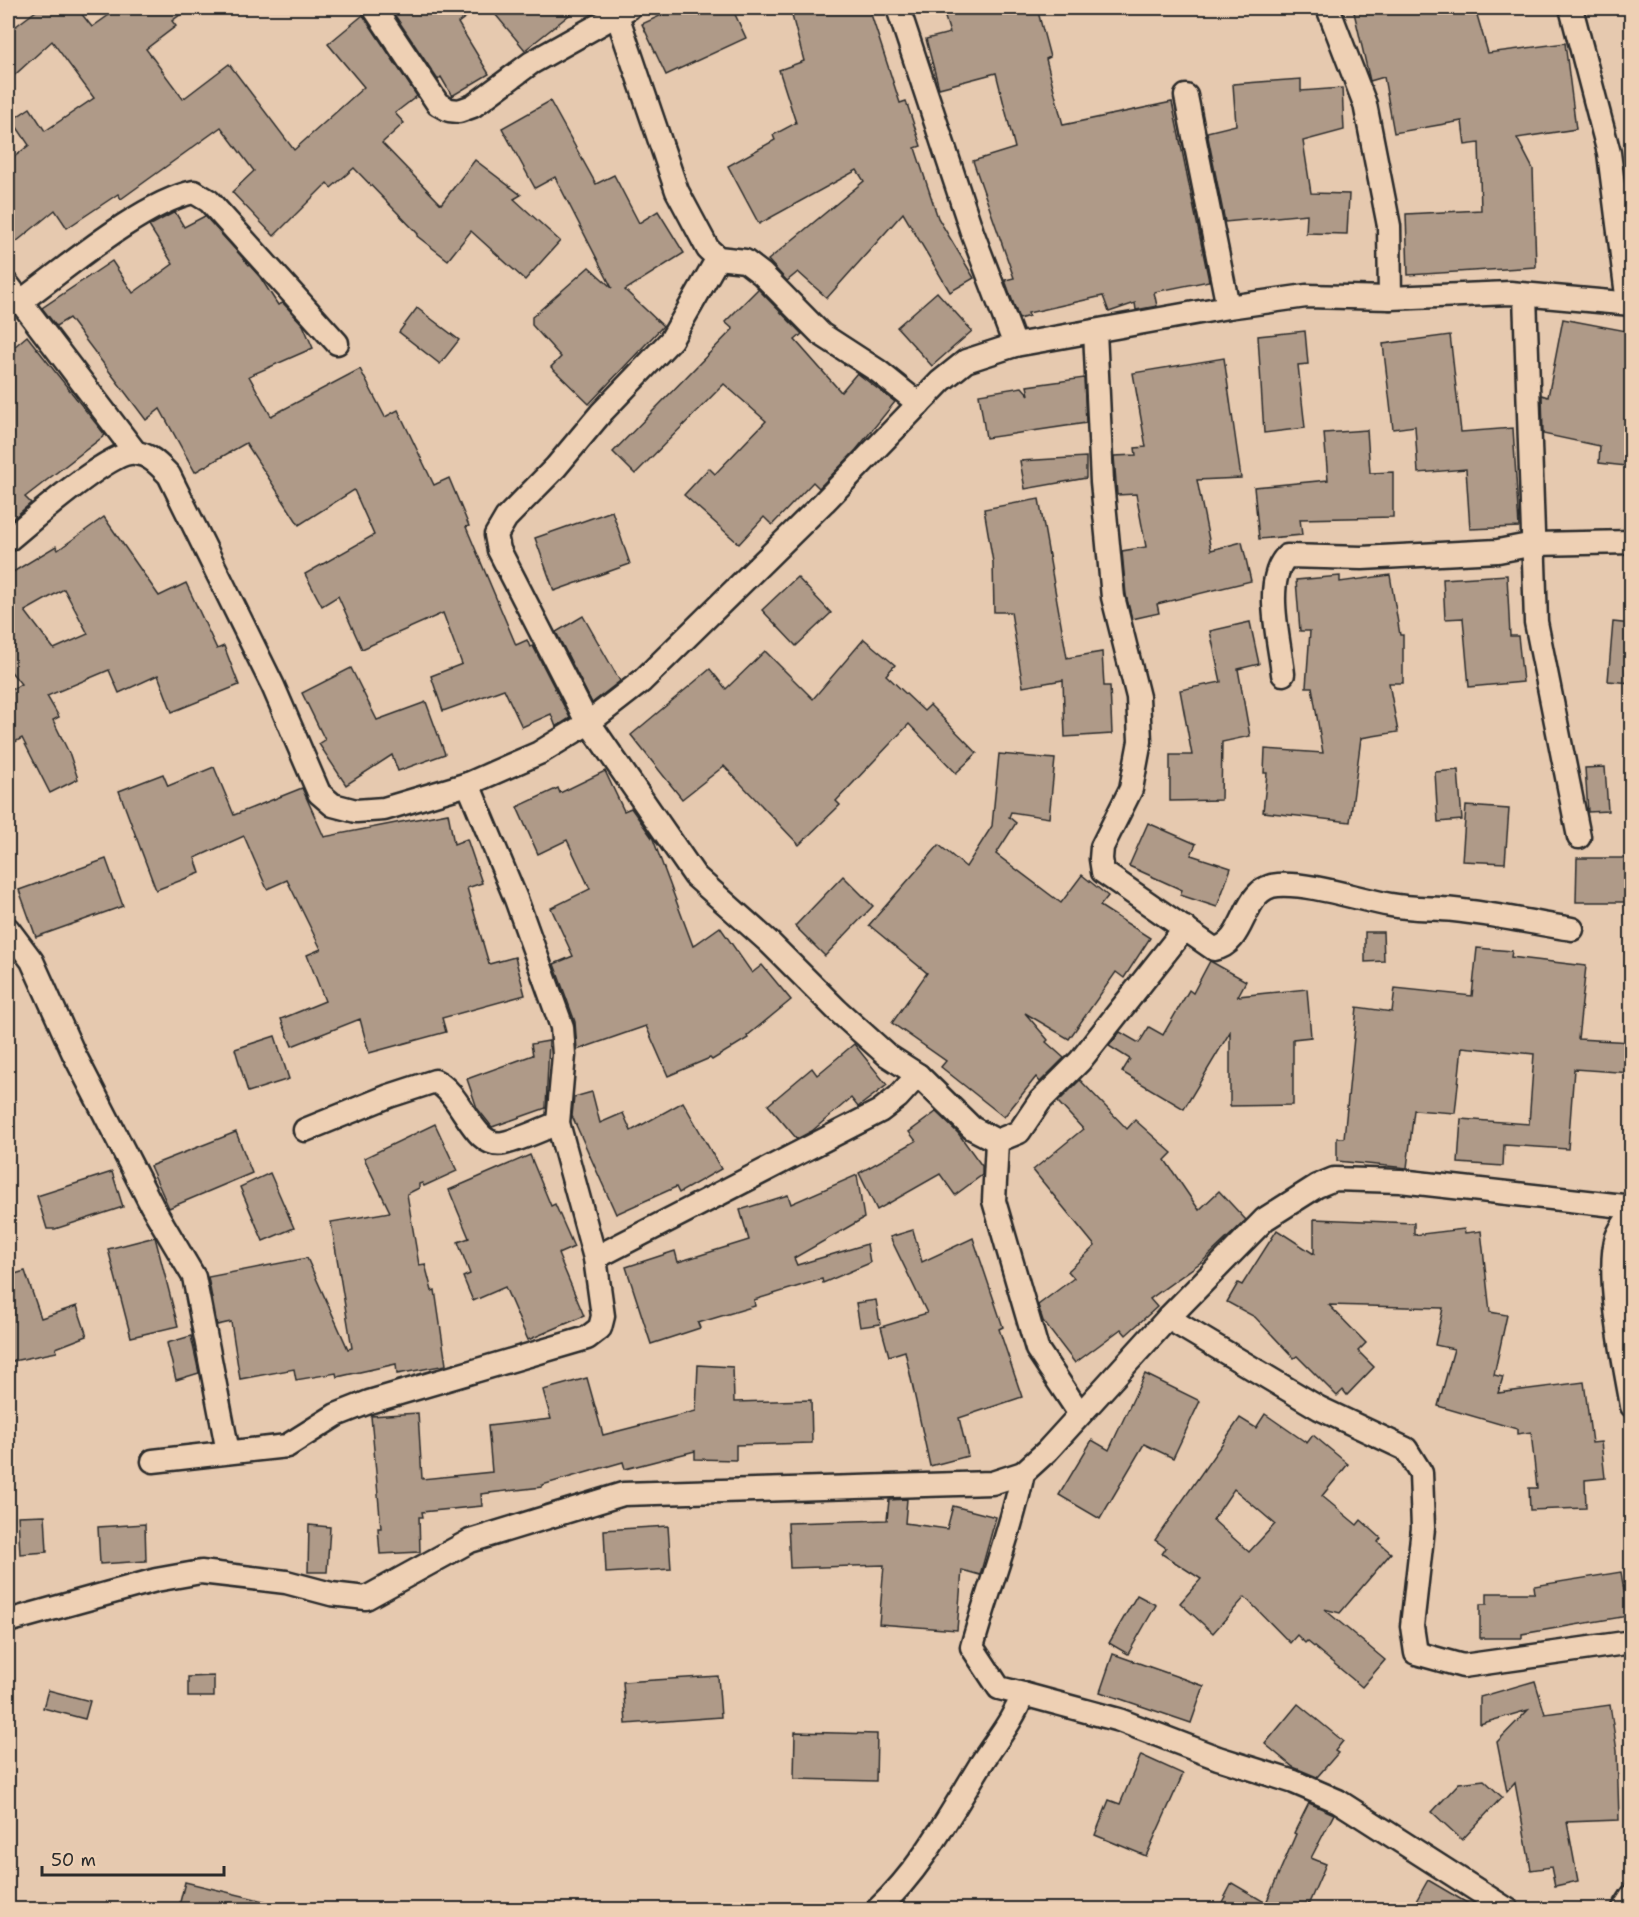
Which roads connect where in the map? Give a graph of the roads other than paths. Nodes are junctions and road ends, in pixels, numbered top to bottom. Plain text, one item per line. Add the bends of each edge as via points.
1 (374, 8) edge
2 (898, 8) edge
3 (1328, 8) edge
4 (1571, 8) edge
5 (624, 11) edge
6 (1186, 96) dead end
7 (718, 258) junction
8 (14, 293) edge
9 (1526, 294) junction
10 (1390, 298) junction
11 (1630, 303) edge
12 (1228, 307) junction
13 (1095, 331) junction
14 (337, 343) dead end
15 (1015, 345) junction
16 (919, 404) junction
17 (135, 452) junction
18 (8, 540) edge
19 (1632, 542) edge
20 (1534, 544) junction
21 (1283, 674) dead end
22 (588, 723) junction
23 (468, 784) junction
24 (1579, 837) dead end
25 (8, 928) edge
26 (1185, 928) junction
27 (1572, 929) dead end
28 (918, 1075) junction
29 (558, 1123) junction
30 (305, 1130) dead end
31 (998, 1141) junction
32 (1632, 1207) edge
33 (1632, 1213) edge
34 (595, 1258) junction
35 (1168, 1318) junction
36 (1632, 1406) edge
37 (1080, 1414) junction
38 (228, 1452) junction
39 (153, 1461) dead end
40 (1023, 1473) junction
41 (8, 1621) edge
42 (1632, 1642) edge
43 (1023, 1694) junction
44 (1632, 1896) edge
45 (878, 1910) edge
46 (1508, 1910) edge
47 (1623, 1910) edge

1 - 5 street via 438,104 459,111 473,106 531,63
2 - 15 street via 972,232
3 - 10 street via 1365,104 1389,226
4 - 11 street via 1609,153
5 - 7 street via 650,120 676,190 708,249
6 - 12 street
7 - 16 street via 745,261 821,334 878,371
7 - 22 street via 671,340 506,518 496,535 500,550
8 - 14 street via 138,217 176,196 194,192 208,201
8 - 17 street
9 - 10 street
9 - 11 street
9 - 20 street
10 - 12 street via 1306,296
12 - 13 street
13 - 15 street
13 - 26 street via 1102,482 1113,597 1138,697 1140,741 1131,789 1102,847 1101,859 1103,872
15 - 16 street via 966,361
16 - 22 street via 642,681
17 - 18 street via 110,460
17 - 23 street via 152,459 169,475 273,686 319,793 333,806 356,811 384,809
19 - 20 street
20 - 21 street via 1498,551 1362,558 1287,556 1277,570 1273,591
20 - 24 street via 1536,622
22 - 23 street via 539,753
22 - 28 street via 695,876 887,1055
23 - 29 street via 516,899 562,1027 564,1055
25 - 38 street via 33,961 78,1062 152,1206 194,1277
26 - 27 street via 1214,949 1221,948 1234,936 1253,898 1277,885
26 - 31 street via 1080,1061 1040,1101 1019,1132
28 - 31 street via 972,1128
28 - 34 street via 880,1112
29 - 30 street via 504,1143 490,1144 452,1092 435,1081
29 - 34 street
31 - 37 street via 994,1201 1037,1349
32 - 35 street via 1400,1180 1334,1179 1297,1196 1265,1218
33 - 36 street via 1617,1235 1614,1258 1617,1313
34 - 38 street via 603,1316 600,1328 587,1338 369,1402 336,1415 287,1446
35 - 37 street
35 - 42 street via 1319,1408 1406,1449 1421,1473 1423,1528 1412,1626 1416,1653 1463,1666
37 - 40 street
38 - 39 street
40 - 41 street via 992,1483 623,1494 470,1541 366,1598 286,1582 201,1572 156,1580
40 - 43 street via 972,1647 999,1688
43 - 45 street via 1014,1717 915,1871
43 - 46 street via 1119,1720 1338,1801
44 - 47 street

